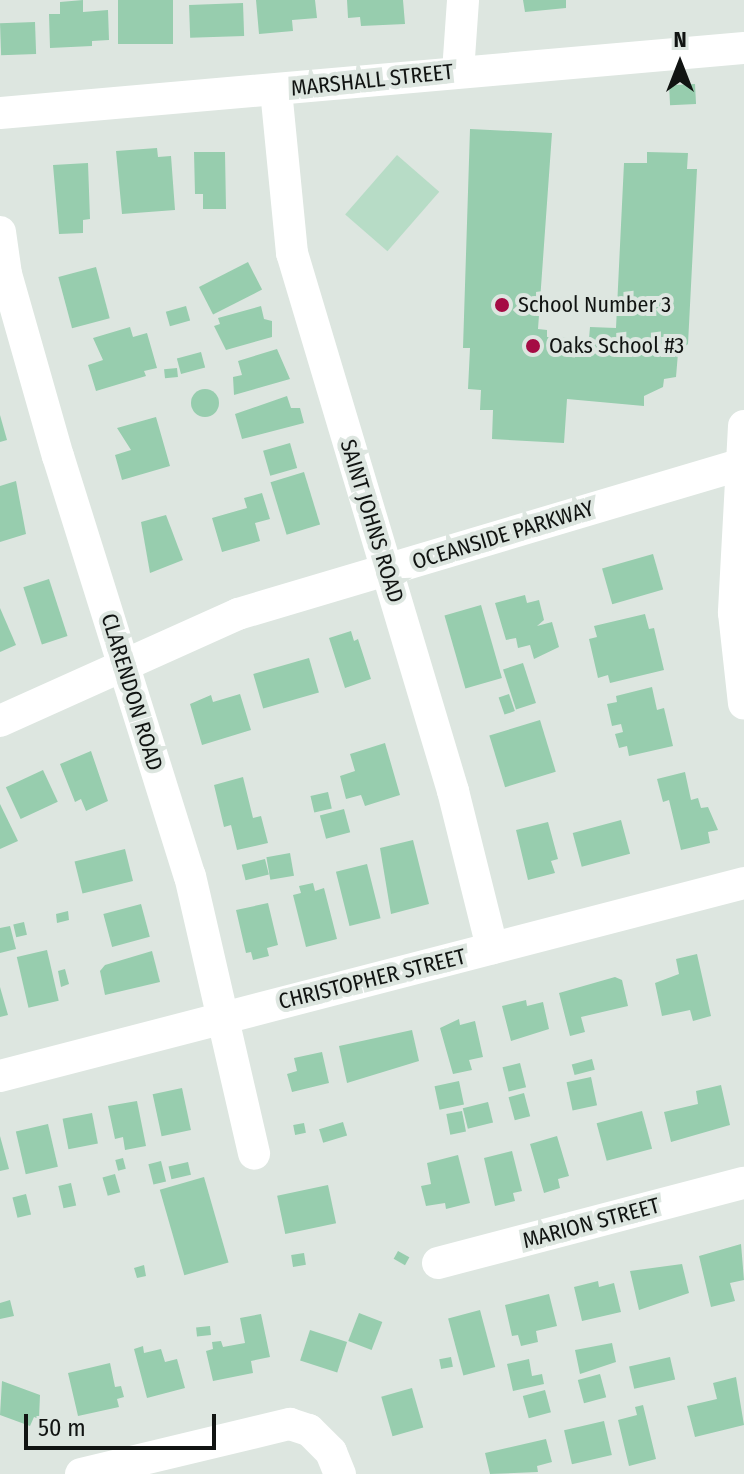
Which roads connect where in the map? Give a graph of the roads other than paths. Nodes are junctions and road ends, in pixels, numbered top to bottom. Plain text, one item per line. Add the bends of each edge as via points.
1 (463, 0) edge
2 (744, 48) edge
3 (458, 72) junction
4 (276, 90) junction
5 (0, 113) edge
6 (0, 232) edge
7 (744, 426) edge
8 (742, 464) edge
9 (386, 569) junction
10 (123, 665) junction
11 (744, 703) edge
12 (0, 721) edge
13 (744, 883) edge
14 (492, 948) junction
15 (224, 1017) junction
16 (0, 1076) edge
17 (254, 1154) dead end
18 (744, 1183) edge
19 (438, 1263) dead end
20 (81, 1474) edge
21 (340, 1474) edge

1 - 3 street
2 - 3 street, MARSHALL STREET
3 - 4 street, MARSHALL STREET
4 - 5 street, MARSHALL STREET
4 - 9 street, SAINT JOHNS ROAD via 292,253
6 - 10 street, CLARENDON ROAD via 6,274 53,441
7 - 8 street
8 - 9 street, OCEANSIDE PARKWAY
8 - 11 street via 734,613
9 - 10 street, OCEANSIDE PARKWAY via 238,614
9 - 14 street, SAINT JOHNS ROAD via 453,791
10 - 12 street, OCEANSIDE PARKWAY
10 - 15 street, CLARENDON ROAD via 190,876
13 - 14 street, CHRISTOPHER STREET
14 - 15 street, CHRISTOPHER STREET
15 - 16 street, CHRISTOPHER STREET
15 - 17 street, CLARENDON ROAD
18 - 19 street, MARION STREET
20 - 21 street via 290,1424 309,1430 331,1452

